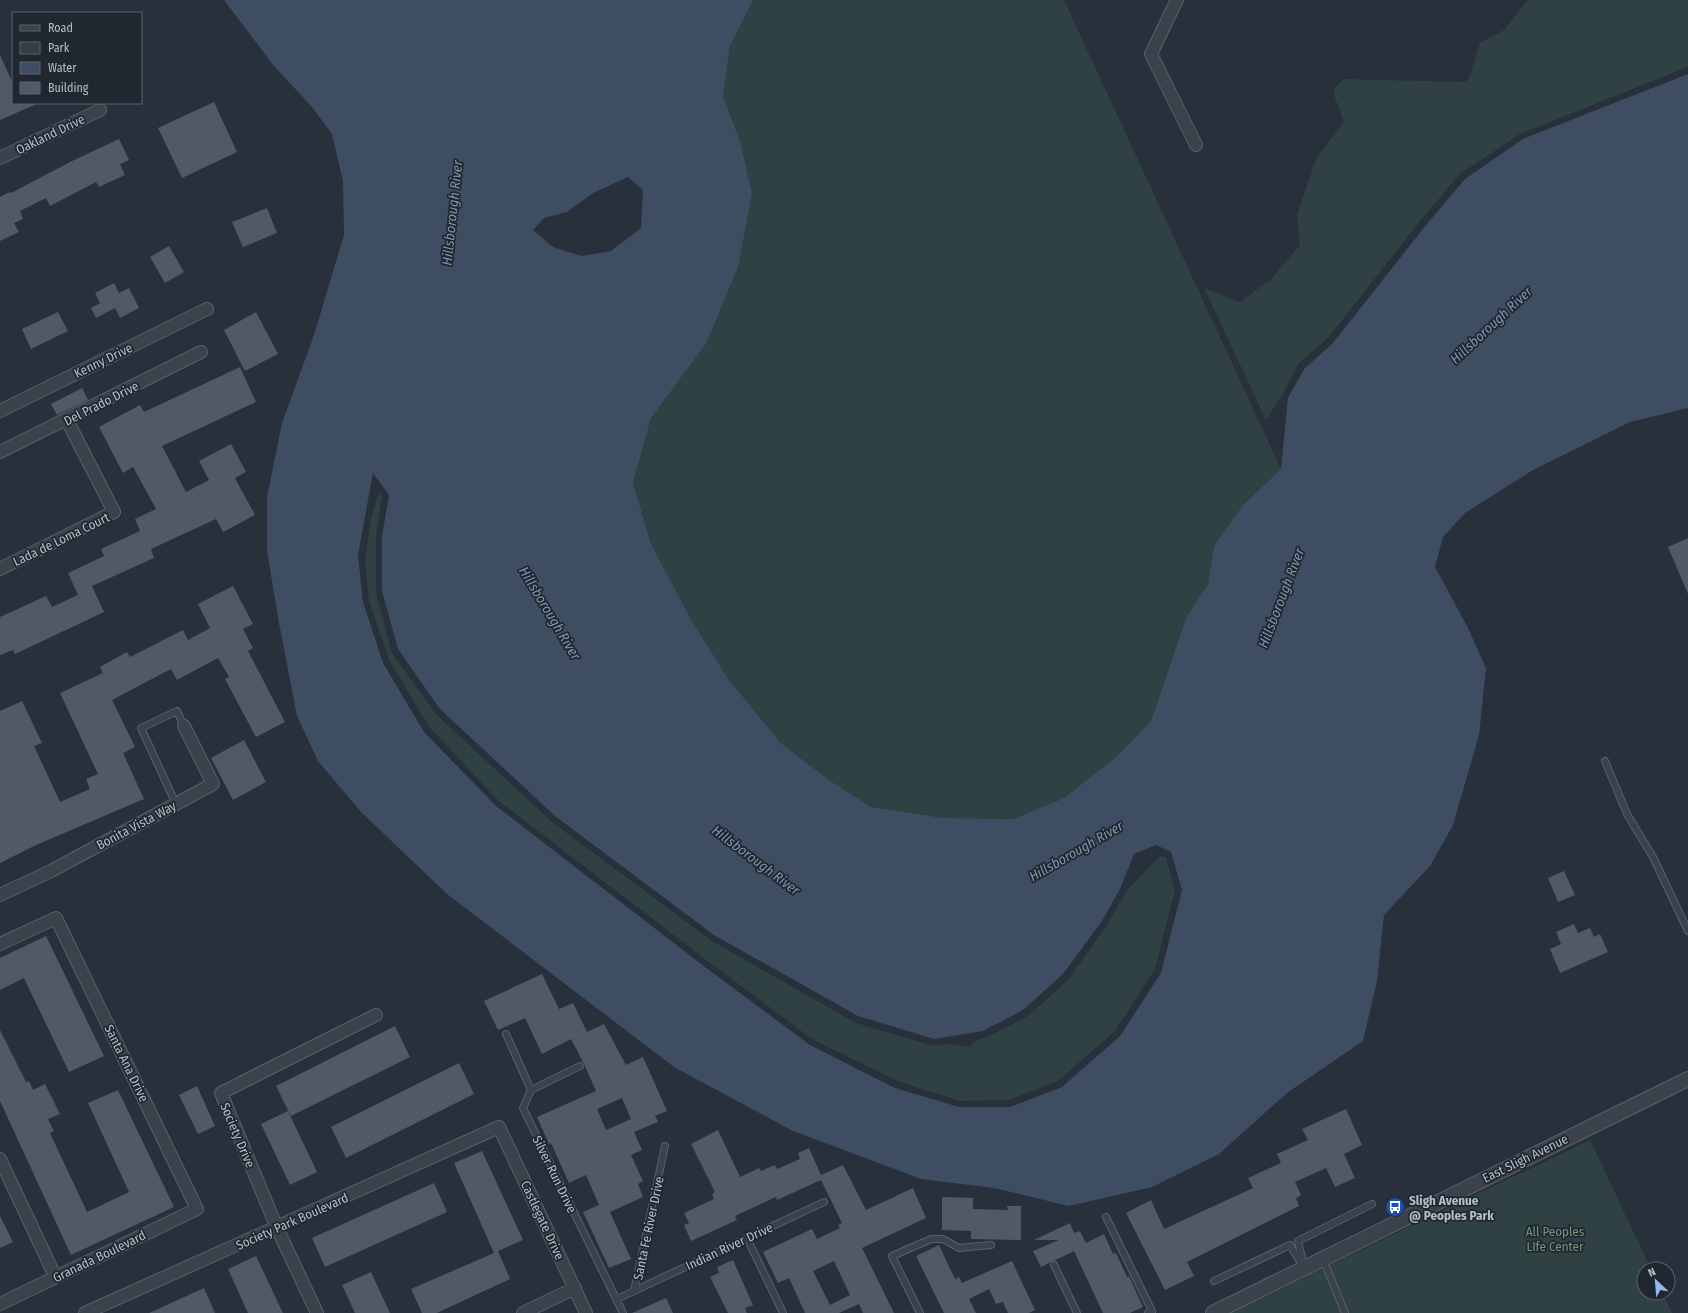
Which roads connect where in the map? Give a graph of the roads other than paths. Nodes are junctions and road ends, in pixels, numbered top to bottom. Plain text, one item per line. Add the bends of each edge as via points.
1 (1177, 0) edge
2 (100, 110) dead end
3 (1196, 145) dead end
4 (0, 158) edge
5 (207, 309) dead end
6 (201, 352) dead end
7 (0, 411) edge
8 (67, 420) junction
9 (0, 452) edge
10 (0, 569) edge
11 (184, 726) joint
12 (1605, 762) dead end
13 (176, 804) junction
14 (0, 895) edge
15 (1688, 931) edge
16 (0, 944) edge
17 (376, 1015) dead end
18 (506, 1034) dead end
19 (580, 1066) dead end
20 (1688, 1079) edge
21 (531, 1090) junction
22 (499, 1127) joint
23 (665, 1146) dead end
24 (0, 1159) edge
25 (824, 1202) dead end
26 (1372, 1204) dead end
27 (197, 1209) joint
28 (1106, 1218) dead end
29 (277, 1228) junction
30 (747, 1238) junction
31 (991, 1245) dead end
32 (1323, 1258) junction
33 (1054, 1265) dead end
34 (1304, 1268) junction
35 (55, 1276) junction
36 (1214, 1282) dead end
37 (575, 1288) junction
38 (634, 1291) junction
39 (617, 1299) junction
40 (0, 1304) edge
41 (1150, 1312) edge
42 (85, 1313) edge
43 (317, 1313) edge
44 (523, 1313) edge
45 (586, 1313) edge
46 (623, 1313) edge
47 (783, 1313) edge
48 (920, 1313) edge
49 (1077, 1313) edge
50 (1213, 1313) edge
51 (1345, 1313) edge

1 - 3 street via 1151,54
2 - 4 street, Oakland Drive
5 - 7 street, Kenny Drive
6 - 8 street, Del Prado Drive
8 - 9 street, Del Prado Drive
8 - 10 street, Lada de Loma Court via 114,512
11 - 13 street, Bonita Vista Way via 212,784
11 - 13 lane via 177,711 141,728
12 - 15 lane via 1627,814 1653,857
13 - 14 street, Bonita Vista Way via 51,871
16 - 27 street, Santa Ana Drive via 56,918
17 - 29 street, Society Drive via 221,1093
18 - 21 lane
19 - 21 lane
20 - 32 street, East Sligh Avenue
21 - 39 lane, Silver Run Drive via 523,1108
22 - 29 street, Society Park Boulevard
22 - 37 street, Castlegate Drive
23 - 38 lane, Santa Fe River Drive
24 - 35 street
25 - 30 lane, Indian River Drive
26 - 34 lane via 1298,1241
27 - 35 street, Granada Boulevard
28 - 41 lane
29 - 42 street, Society Park Boulevard
29 - 43 street, Society Drive
30 - 38 lane, Indian River Drive
30 - 47 lane
31 - 48 lane via 959,1248 944,1239 931,1238 892,1256
32 - 34 street, East Sligh Avenue
32 - 51 lane
33 - 49 lane
34 - 36 lane via 1290,1245
34 - 50 street, East Sligh Avenue
35 - 40 street, Granada Boulevard
37 - 44 street
37 - 45 street, Castlegate Drive
38 - 39 lane, Santa Fe River Drive
39 - 46 lane, Silver Run Drive

